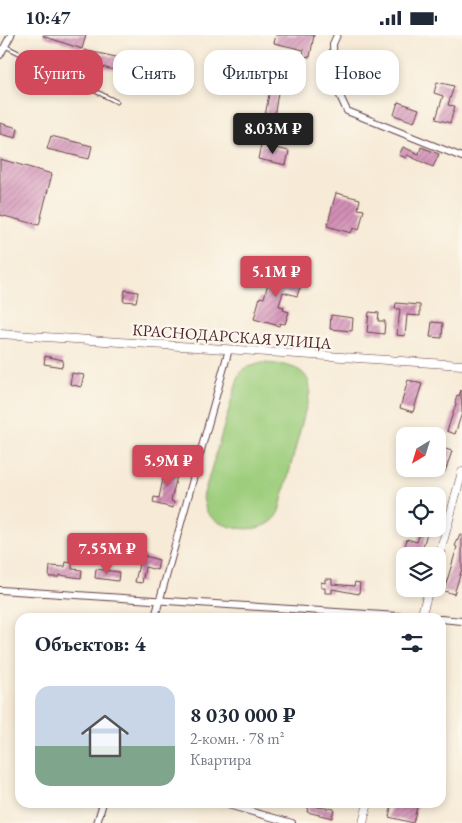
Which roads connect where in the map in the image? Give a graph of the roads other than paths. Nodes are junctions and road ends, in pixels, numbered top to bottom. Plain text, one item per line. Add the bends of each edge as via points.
1 (11, 35) edge
2 (337, 35) edge
3 (5, 46) junction
4 (0, 55) edge
5 (117, 102) dead end
6 (462, 157) edge
7 (0, 335) edge
8 (229, 349) junction
9 (462, 365) edge
10 (462, 472) edge
11 (441, 547) edge
12 (0, 590) edge
13 (427, 597) edge
14 (159, 601) junction
15 (156, 613) edge
16 (350, 613) edge
17 (422, 613) edge
18 (446, 619) edge
19 (462, 621) edge
20 (101, 808) edge
21 (239, 808) edge
22 (367, 808) edge
23 (97, 823) edge
24 (292, 823) edge
25 (363, 823) edge

1 - 3 street
2 - 6 street via 333,44 334,83 347,111
3 - 4 street
3 - 5 lane
7 - 8 street, КРАСНОДАРСКАЯ УЛИЦА
8 - 9 street, КРАСНОДАРСКАЯ УЛИЦА
8 - 14 street
10 - 11 street
12 - 14 street
13 - 17 street
14 - 15 street
14 - 16 street
18 - 19 street
20 - 23 street
21 - 24 street
22 - 25 street

